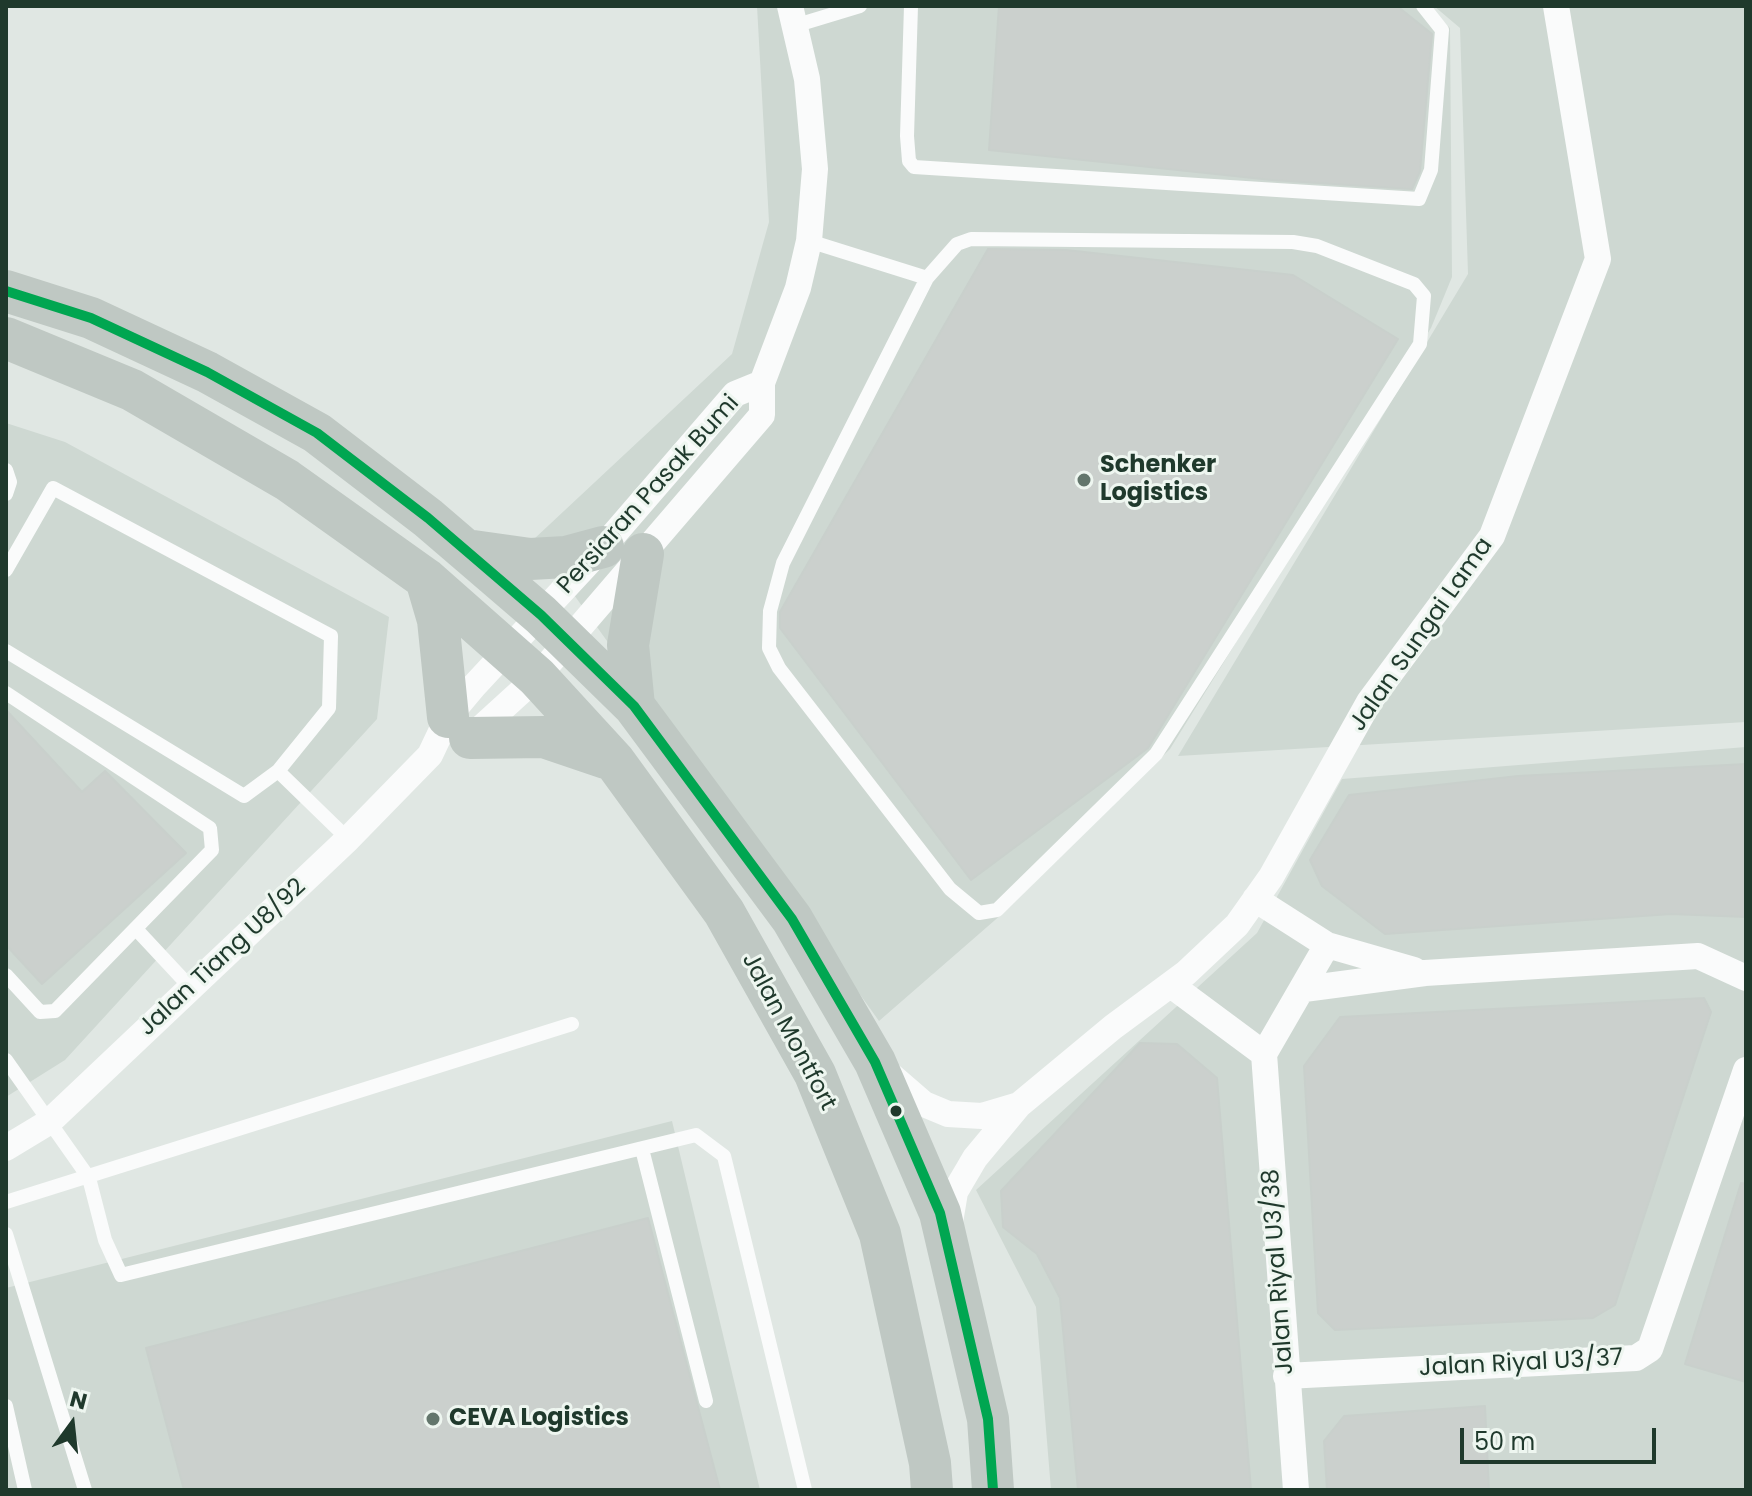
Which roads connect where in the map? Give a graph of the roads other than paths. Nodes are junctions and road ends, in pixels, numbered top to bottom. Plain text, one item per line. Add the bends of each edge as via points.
1 (860, 6) edge
2 (911, 6) edge
3 (1423, 6) edge
4 (1556, 6) edge
5 (792, 16) edge
6 (809, 241) junction
7 (927, 278) junction
8 (6, 291) edge
9 (6, 338) edge
10 (762, 383) junction
11 (6, 470) edge
12 (6, 494) edge
13 (466, 550) junction
14 (623, 550) junction
15 (6, 570) edge
16 (426, 579) junction
17 (555, 628) junction
18 (6, 651) edge
19 (523, 664) junction
20 (6, 693) edge
21 (634, 706) junction
22 (459, 728) junction
23 (615, 762) junction
24 (278, 771) junction
25 (348, 839) junction
26 (1255, 899) junction
27 (136, 929) junction
28 (1327, 945) junction
29 (1425, 973) junction
30 (6, 975) edge
31 (1746, 978) edge
32 (1171, 985) junction
33 (191, 988) junction
34 (1304, 989) junction
35 (572, 1024) dead end
36 (1264, 1054) junction
37 (6, 1060) edge
38 (875, 1062) junction
39 (1746, 1070) edge
40 (1019, 1105) junction
41 (49, 1122) junction
42 (6, 1148) edge
43 (642, 1149) junction
44 (89, 1178) junction
45 (6, 1202) edge
46 (6, 1234) edge
47 (947, 1243) junction
48 (1286, 1376) junction
49 (706, 1401) dead end
50 (6, 1406) edge
51 (8, 1424) edge
52 (25, 1490) edge
53 (85, 1490) edge
54 (805, 1490) edge
55 (932, 1490) edge
56 (993, 1490) edge
57 (1296, 1490) edge

1 - 5 lane
2 - 3 lane via 907,136 914,167 1419,199 1431,170 1442,30
4 - 26 street, Jalan Sungai Lama via 1598,259 1492,536 1369,702
5 - 6 street, Persiaran Pasak Bumi via 807,79 815,169
6 - 7 lane
6 - 10 street, Persiaran Pasak Bumi via 798,288
7 - 7 lane via 783,563 767,630 779,668 950,889 979,913 997,910 1156,754 1420,344 1424,296 1414,284 1317,246 1293,242 971,239 957,244
8 - 13 main road via 105,325 207,372 304,426
9 - 16 main road, Jalan Montfort via 145,398 287,480
10 - 14 street, Persiaran Pasak Bumi via 735,394
10 - 14 street, Persiaran Pasak Bumi via 762,415
11 - 12 lane
13 - 14 main road via 530,559
13 - 17 main road
14 - 17 street, Persiaran Pasak Bumi
14 - 17 street, Persiaran Pasak Bumi
14 - 21 main road
15 - 24 lane via 53,488 331,636 329,708
16 - 19 main road, Jalan Montfort
16 - 22 main road
17 - 19 street, Jalan Tiang U8/92
17 - 19 street, Jalan Tiang U8/92
17 - 21 main road
18 - 24 lane via 244,796
19 - 22 street, Jalan Tiang U8/92
19 - 22 street, Jalan Tiang U8/92
19 - 23 main road, Jalan Montfort
20 - 27 lane via 210,828 212,850
21 - 38 main road via 792,919
22 - 23 main road via 567,742
22 - 25 street, Jalan Tiang U8/92
23 - 55 main road, Jalan Montfort via 724,912 815,1074 880,1234
24 - 25 lane
25 - 33 street, Jalan Tiang U8/92
26 - 28 street
26 - 32 street, Jalan Sungai Lama via 1237,925
27 - 30 lane via 55,1011 40,1012
27 - 33 lane
28 - 29 street
28 - 34 street
29 - 31 street via 1698,956
29 - 34 street
32 - 36 street
32 - 40 street, Jalan Sungai Lama
33 - 41 street, Jalan Tiang U8/92
34 - 36 street
35 - 44 lane
36 - 48 street, Jalan Riyal U3/38
37 - 41 lane
38 - 40 street via 924,1104 948,1114 982,1116
38 - 47 main road via 940,1213
39 - 48 street, Jalan Riyal U3/37 via 1650,1349 1636,1358
40 - 47 street via 975,1158 955,1192
41 - 42 street, Jalan Tiang U8/92
41 - 44 lane
43 - 44 lane via 121,1275 105,1240
43 - 49 lane
43 - 54 lane via 696,1135 724,1156
44 - 45 lane
46 - 53 lane
47 - 56 main road via 988,1419
48 - 57 street, Jalan Riyal U3/38
50 - 51 lane
51 - 52 lane

